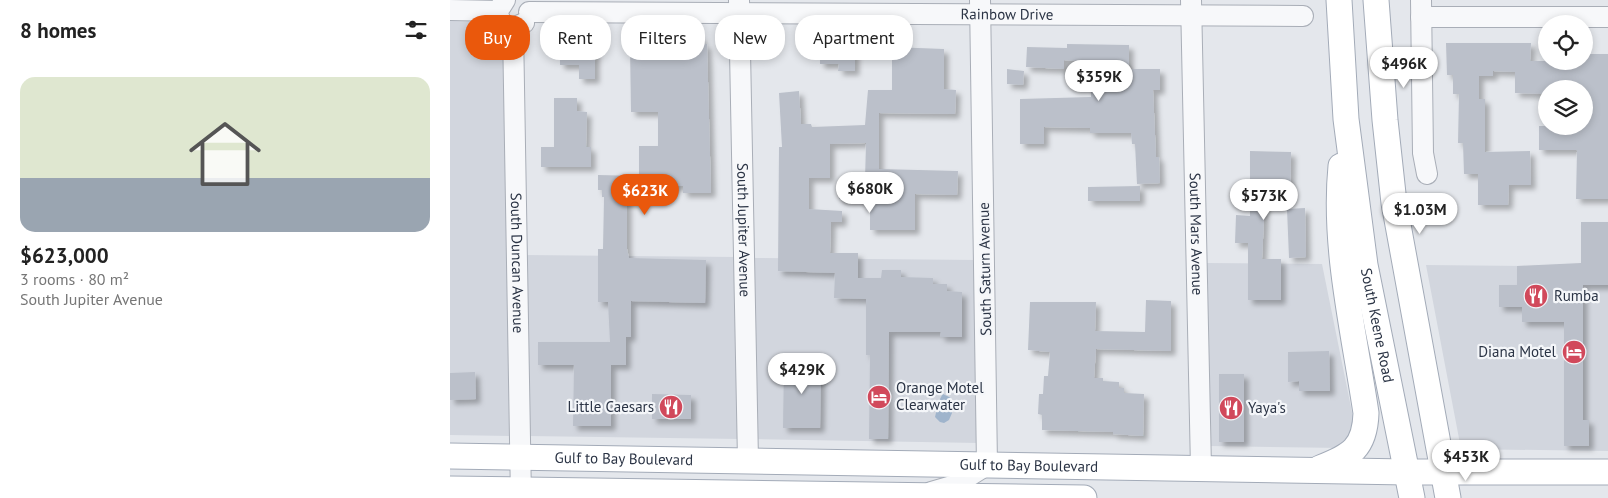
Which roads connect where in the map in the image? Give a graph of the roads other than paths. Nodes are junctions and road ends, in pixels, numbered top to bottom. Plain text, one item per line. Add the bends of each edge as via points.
1 (1339, 0) edge
2 (1376, 0) edge
3 (502, 5) edge
4 (525, 6) edge
5 (739, 6) edge
6 (980, 8) edge
7 (1191, 8) edge
8 (1421, 8) edge
9 (450, 10) edge
10 (1303, 16) dead end
11 (1608, 17) edge
12 (514, 60) edge
13 (1346, 119) junction
14 (1427, 174) dead end
15 (450, 456) edge
16 (521, 457) junction
17 (748, 460) junction
18 (987, 465) junction
19 (1201, 468) junction
20 (1316, 470) junction
21 (1444, 471) junction
22 (1408, 472) junction
23 (1608, 472) edge
24 (450, 489) edge
25 (521, 494) edge
26 (858, 496) edge
27 (920, 496) junction
28 (1084, 498) edge
29 (1412, 498) edge
30 (1448, 498) edge

1 - 13 main road, South Keene Road
2 - 21 main road via 1394,202
3 - 9 street
4 - 5 street, Rainbow Drive
5 - 6 street, Rainbow Drive
5 - 17 street, South Jupiter Avenue
6 - 7 street, Rainbow Drive
6 - 18 street, South Saturn Avenue
7 - 10 street, Rainbow Drive
7 - 19 street, South Mars Avenue
8 - 11 street
8 - 14 street via 1423,153
12 - 16 street, South Duncan Avenue
13 - 20 main road via 1338,194 1366,428 1353,451
13 - 22 main road, South Keene Road via 1365,265
15 - 16 main road, Gulf to Bay Boulevard
16 - 17 main road, Gulf to Bay Boulevard
16 - 25 street, South Duncan Avenue
17 - 18 main road, Gulf to Bay Boulevard
18 - 19 main road, Gulf to Bay Boulevard
18 - 27 street via 955,485
19 - 20 main road, Gulf to Bay Boulevard
20 - 22 main road, Gulf to Bay Boulevard
21 - 22 main road, Gulf to Bay Boulevard
21 - 23 main road, Gulf to Bay Boulevard
21 - 30 main road
22 - 29 main road, South Keene Road
24 - 25 main road
25 - 26 main road
26 - 27 main road
27 - 28 main road

